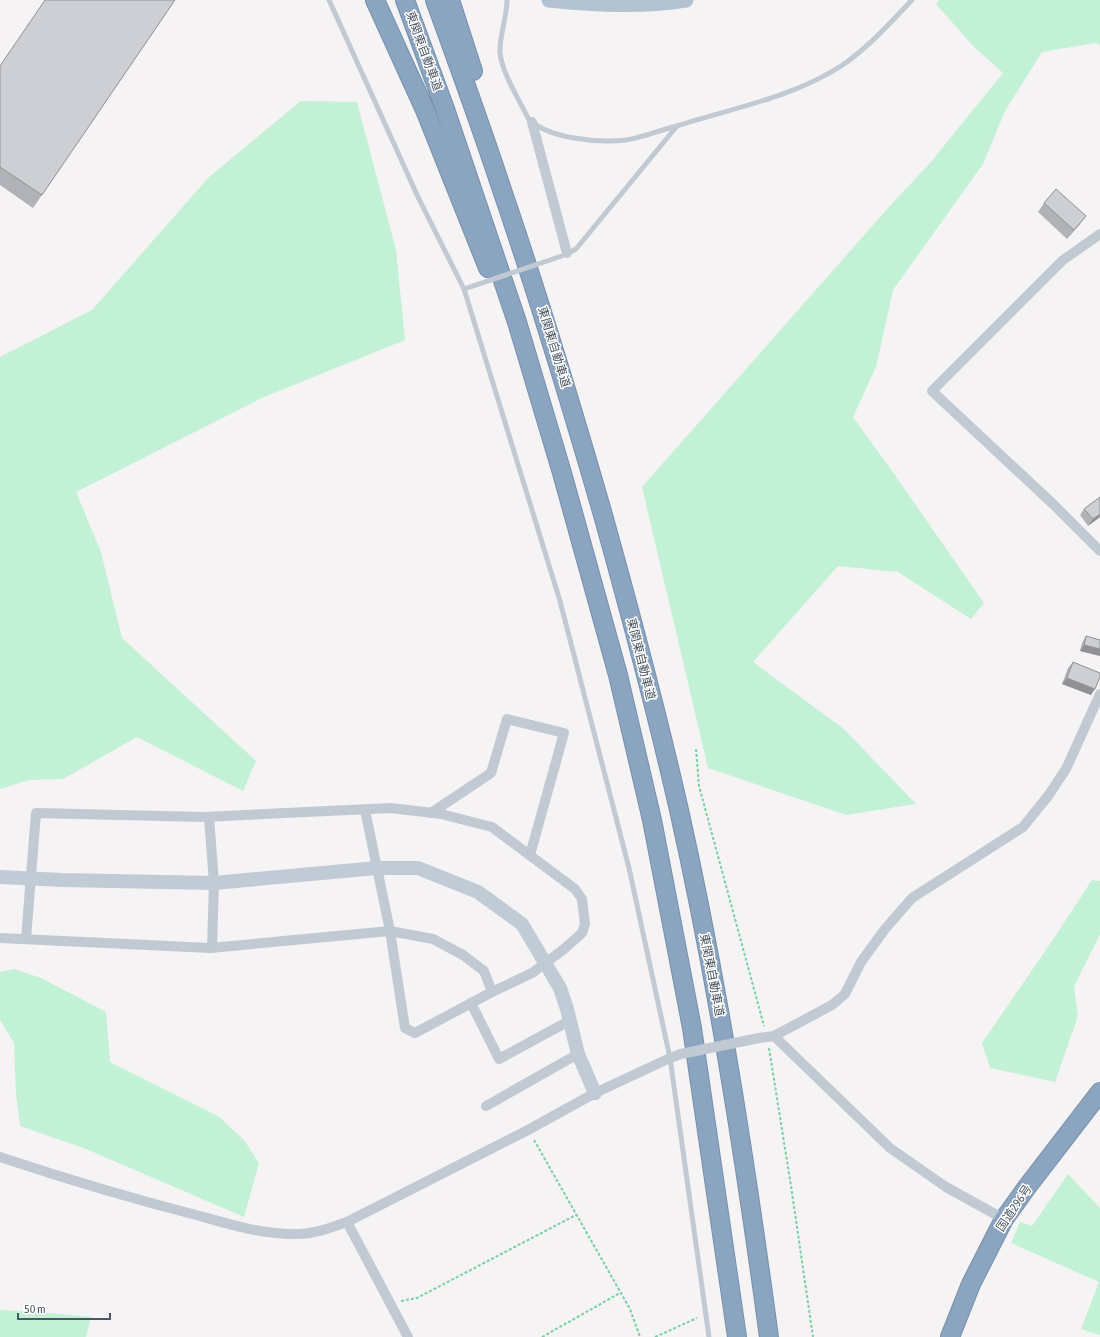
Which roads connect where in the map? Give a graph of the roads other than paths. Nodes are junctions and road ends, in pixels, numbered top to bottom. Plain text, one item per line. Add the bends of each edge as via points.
1 (328, 0) edge
2 (376, 0) edge
3 (405, 0) edge
4 (435, 0) edge
5 (450, 0) edge
6 (507, 0) edge
7 (549, 0) edge
8 (686, 0) edge
9 (912, 0) edge
10 (532, 122) junction
11 (677, 126) junction
12 (503, 190) junction
13 (1100, 234) edge
14 (565, 255) junction
15 (464, 289) junction
16 (540, 399) junction
17 (1100, 551) edge
18 (1100, 694) edge
19 (365, 810) junction
20 (431, 813) junction
21 (209, 817) junction
22 (530, 856) junction
23 (377, 868) junction
24 (0, 877) edge
25 (30, 879) junction
26 (214, 883) junction
27 (390, 931) junction
28 (0, 938) edge
29 (26, 939) junction
30 (212, 948) junction
31 (546, 963) junction
32 (492, 992) junction
33 (471, 1003) junction
34 (569, 1022) junction
35 (774, 1036) junction
36 (578, 1054) junction
37 (670, 1058) junction
38 (1100, 1092) edge
39 (595, 1093) junction
40 (486, 1106) dead end
41 (0, 1157) edge
42 (1004, 1219) junction
43 (347, 1222) junction
44 (408, 1337) edge
45 (709, 1337) edge
46 (737, 1337) edge
47 (768, 1337) edge
48 (950, 1337) edge

1 - 15 lane via 418,197
2 - 16 highway via 425,110
3 - 16 highway, 東関東自動車道 via 518,322
4 - 12 highway, 東関東自動車道
5 - 12 highway via 474,76
6 - 10 lane via 500,51 504,70 524,112
7 - 8 main road via 609,5
9 - 11 lane via 855,56 822,76 776,97
10 - 11 lane via 558,135 605,141 627,140
10 - 14 street
11 - 14 lane via 576,250
12 - 47 highway, 東関東自動車道 via 577,423 644,665 679,810 722,1025
13 - 17 street via 1063,260 932,391
14 - 15 lane, bridge
15 - 37 lane via 560,601 629,868
16 - 46 highway, 東関東自動車道 via 616,668 652,820 692,1028
18 - 35 street via 1066,769 1023,827 912,898 861,962 845,994 832,1005
19 - 20 street via 391,808
19 - 21 street
19 - 23 street
20 - 22 street via 492,827
20 - 22 street via 491,773 507,719 564,733
21 - 25 street via 36,812
21 - 26 street
22 - 31 street via 575,890 582,900 584,909 585,924 582,933
23 - 26 street
23 - 27 street
23 - 31 street via 418,868 478,892 522,924
24 - 25 street
25 - 26 street
25 - 29 street
26 - 30 street
27 - 30 street
27 - 32 street via 433,939 464,956 484,971
27 - 33 street via 405,1028 415,1033
28 - 29 street
29 - 30 street
31 - 32 street
31 - 34 street via 560,988 568,1010
32 - 33 street
33 - 34 street via 499,1059
34 - 36 street
35 - 37 street, bridge
35 - 42 street via 890,1148 946,1187
36 - 39 street
36 - 40 street
37 - 39 street
37 - 45 lane
38 - 42 highway, 国道296号
39 - 43 street
41 - 43 street via 178,1211 265,1233 299,1234 325,1230
42 - 48 highway, 国道296号 via 971,1284
43 - 44 street

